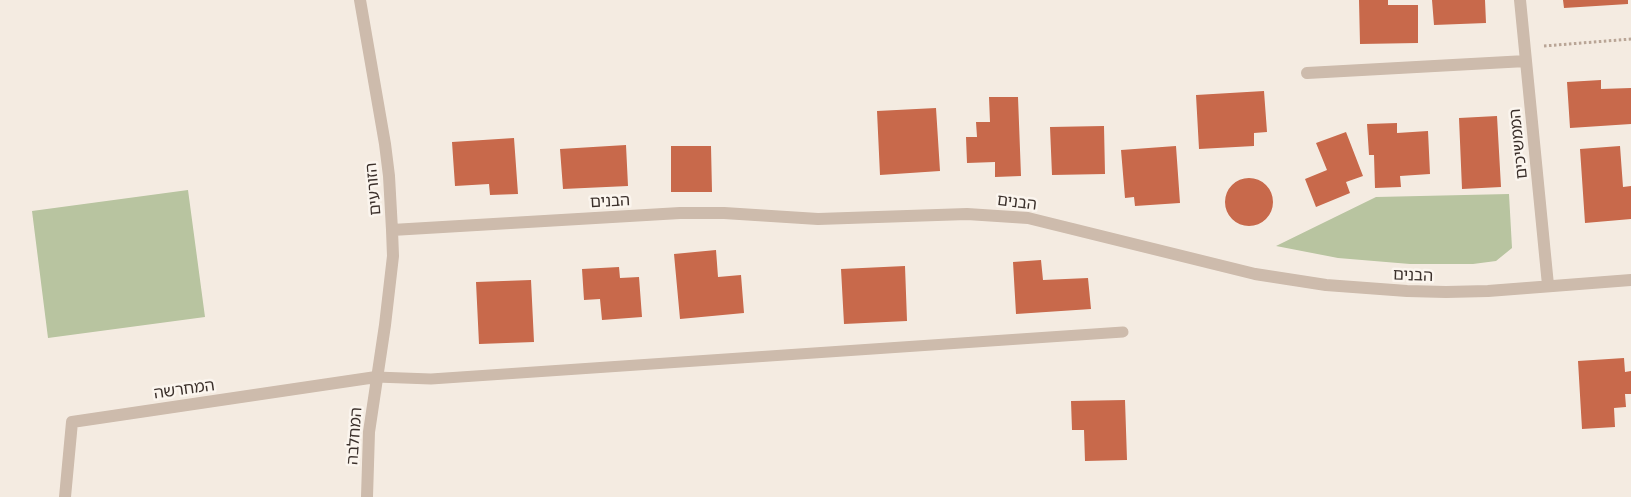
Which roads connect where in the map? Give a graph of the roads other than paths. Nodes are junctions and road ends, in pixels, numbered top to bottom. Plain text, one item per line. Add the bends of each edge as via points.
1 (360, 0) edge
2 (1520, 0) edge
3 (1526, 54) junction
4 (1307, 73) dead end
5 (392, 230) junction
6 (1631, 280) edge
7 (1548, 286) junction
8 (1123, 332) dead end
9 (376, 377) junction
10 (65, 497) edge
11 (367, 497) edge

1 - 5 street, הזורעים via 385,144
2 - 3 street, הממשיכים
3 - 4 street
3 - 7 street, הממשיכים
5 - 7 street, הבנים via 680,213 818,219 968,214 1028,218 1255,274 1326,285 1446,292
5 - 9 street, הזורעים via 389,292
6 - 7 street, הבנים
8 - 9 lane via 431,379
9 - 10 street, המחרשה via 72,422
9 - 11 street, המחלבה via 369,432

